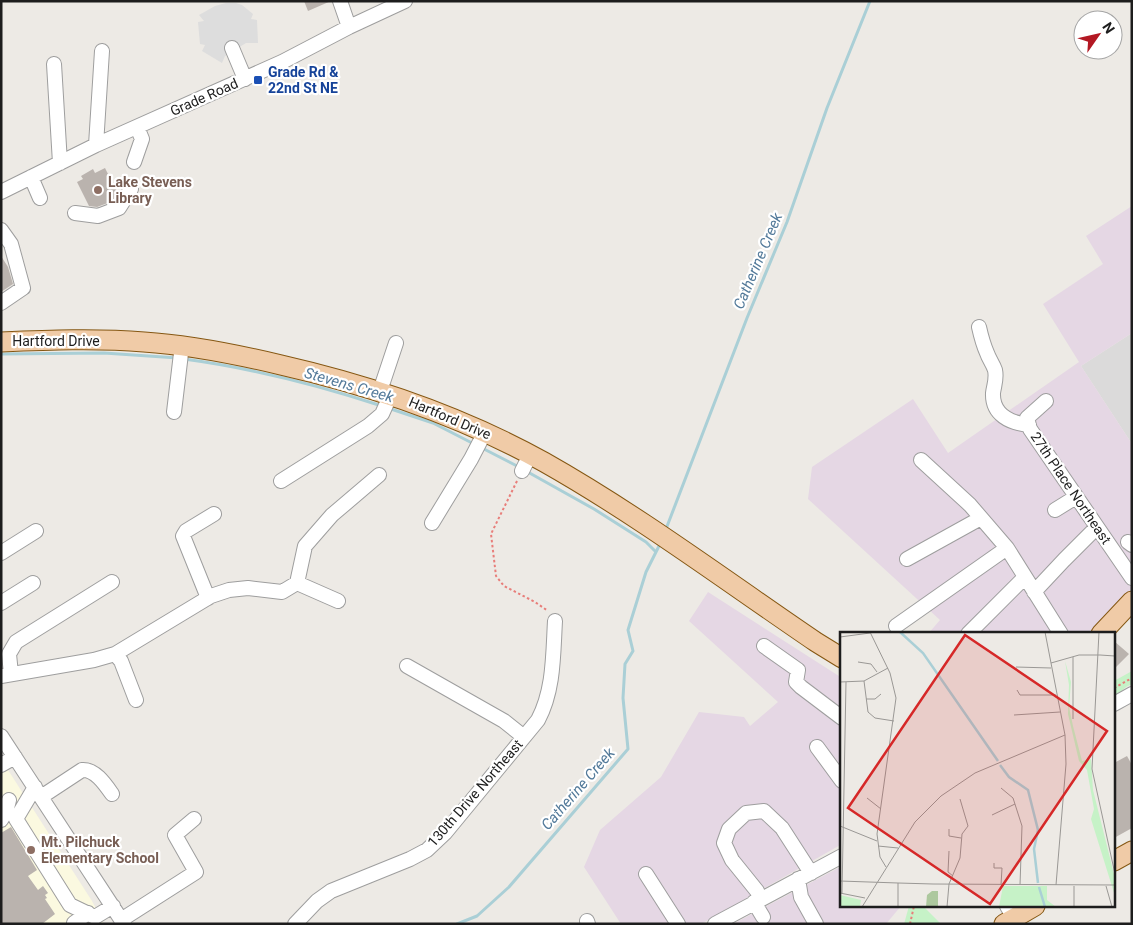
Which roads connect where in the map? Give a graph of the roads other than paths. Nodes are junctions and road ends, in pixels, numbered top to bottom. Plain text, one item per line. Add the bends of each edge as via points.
1 (340, 1) edge
2 (405, 1) edge
3 (349, 27) junction
4 (232, 48) dead end
5 (102, 51) dead end
6 (54, 64) dead end
7 (245, 79) junction
8 (137, 127) junction
9 (96, 145) junction
10 (134, 162) dead end
11 (60, 163) junction
12 (31, 177) junction
13 (131, 189) dead end
14 (1, 192) edge
15 (40, 198) dead end
16 (75, 213) dead end
17 (1, 230) edge
18 (1, 303) edge
19 (978, 327) dead end
20 (1, 342) edge
21 (396, 343) dead end
22 (182, 354) junction
23 (386, 399) junction
24 (1046, 401) dead end
25 (174, 412) dead end
26 (1029, 425) junction
27 (480, 441) junction
28 (921, 460) dead end
29 (379, 475) dead end
30 (281, 481) dead end
31 (1076, 497) junction
32 (1055, 510) dead end
33 (214, 514) dead end
34 (981, 518) junction
35 (432, 523) dead end
36 (1097, 527) junction
37 (36, 531) dead end
38 (1007, 548) junction
39 (1, 553) edge
40 (907, 559) dead end
41 (1025, 577) junction
42 (1132, 578) edge
43 (112, 582) dead end
44 (33, 583) dead end
45 (297, 583) junction
46 (1034, 592) junction
47 (208, 598) junction
48 (338, 601) dead end
49 (1132, 601) edge
50 (1, 603) edge
51 (555, 622) road end
52 (896, 626) dead end
53 (970, 632) edge
54 (1060, 632) edge
55 (1103, 632) edge
56 (764, 646) dead end
57 (115, 654) junction
58 (840, 657) edge
59 (407, 666) dead end
60 (6, 675) edge
61 (1132, 694) edge
62 (136, 700) dead end
63 (1116, 703) edge
64 (840, 716) edge
65 (1, 736) edge
66 (524, 737) junction
67 (817, 747) dead end
68 (15, 757) junction
69 (1, 765) edge
70 (840, 778) edge
71 (38, 792) junction
72 (112, 794) dead end
73 (9, 800) dead end
74 (194, 819) dead end
75 (1, 820) edge
76 (1132, 851) edge
77 (840, 857) edge
78 (1116, 860) edge
79 (811, 873) junction
80 (646, 874) dead end
81 (798, 879) junction
82 (757, 901) junction
83 (112, 906) junction
84 (1030, 908) edge
85 (88, 913) junction
86 (1009, 916) edge
87 (763, 917) dead end
88 (123, 922) edge
89 (74, 923) edge
90 (295, 924) edge
91 (678, 924) edge
92 (715, 924) edge
93 (816, 924) edge

1 - 3 street
2 - 3 street, Grade Road
3 - 7 street, Grade Road
4 - 7 street
5 - 9 street
6 - 11 street
7 - 8 street, Grade Road
8 - 9 street, Grade Road
8 - 10 street via 142,139
9 - 11 street, Grade Road
11 - 12 street, Grade Road
12 - 14 street, Grade Road
12 - 15 street
13 - 16 street via 119,208 98,216
17 - 18 street via 11,244 23,288
19 - 26 street via 995,370 995,406 1004,417
20 - 22 main road, Hartford Drive via 142,341
21 - 23 street
22 - 23 main road, Hartford Drive via 232,353 339,378
22 - 25 street
23 - 27 main road, Hartford Drive via 434,410
23 - 30 street via 382,414 368,426
24 - 26 street, 27th Place Northeast via 1027,418
26 - 31 street, 27th Place Northeast
27 - 35 street
27 - 58 main road, Hartford Drive via 589,489
28 - 34 street
29 - 45 street via 332,515 305,546
31 - 32 street
31 - 36 street, 27th Place Northeast
33 - 47 street via 182,536
34 - 38 street
34 - 40 street
36 - 42 street, 27th Place Northeast
36 - 46 street
37 - 39 street
38 - 41 street
38 - 52 street
41 - 46 street
41 - 53 street
43 - 60 street via 16,642 9,654
44 - 50 street
45 - 47 street via 282,592 248,588 229,590
45 - 48 street
46 - 54 street
47 - 57 street
49 - 55 main road
51 - 66 street, 130th Drive Northeast via 550,690 545,708
56 - 64 street via 798,670 796,682
57 - 60 street
57 - 62 street via 121,661
59 - 66 street via 504,721
61 - 63 street
65 - 68 street
66 - 90 street, 130th Drive Northeast via 445,834 427,850 331,891
67 - 70 street
68 - 69 street
68 - 71 street
71 - 72 street via 86,770 103,782
71 - 83 street
71 - 85 street via 16,819 70,905
73 - 75 street
74 - 88 street via 175,835 196,872
76 - 78 main road
77 - 79 street
79 - 81 street
79 - 82 street via 782,828 764,812 746,812 729,829 724,843 732,860 757,891
80 - 91 street
81 - 82 street
81 - 93 street via 801,897
82 - 87 street
82 - 92 street
83 - 85 street via 95,917
83 - 88 street
84 - 86 main road
85 - 89 street

